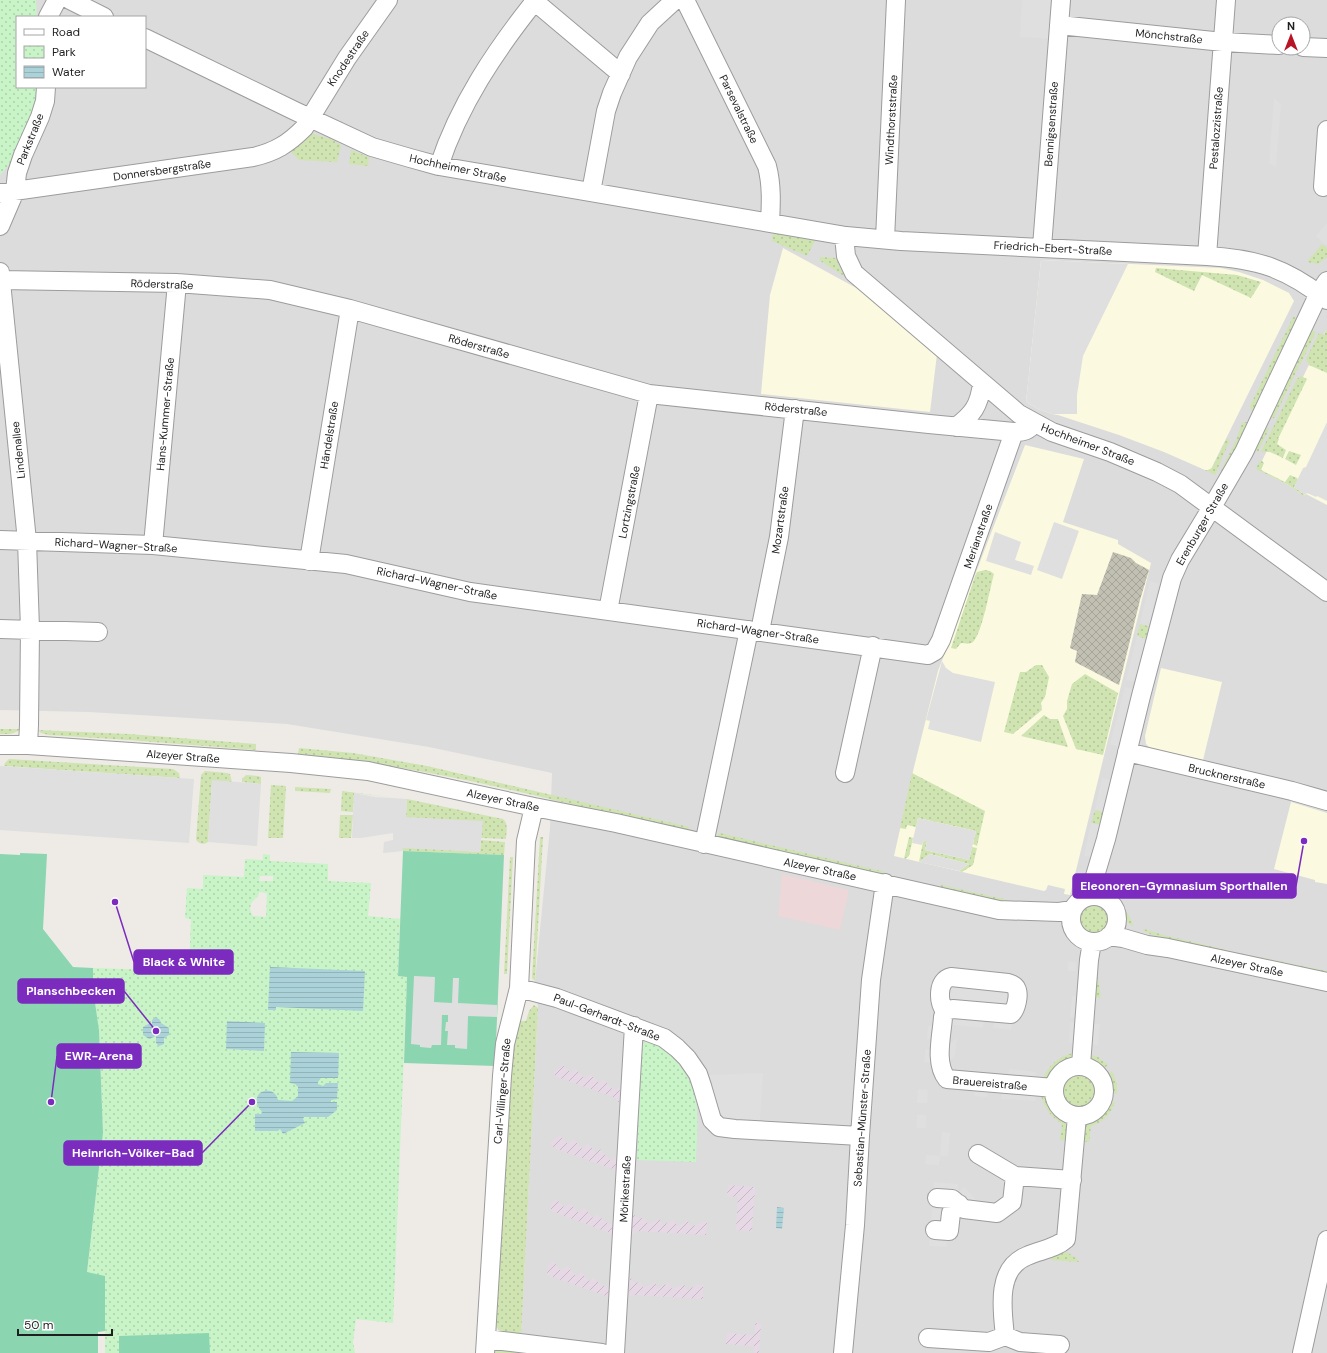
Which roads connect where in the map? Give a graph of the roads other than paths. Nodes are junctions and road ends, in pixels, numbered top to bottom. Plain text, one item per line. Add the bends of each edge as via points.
1 (57, 0) edge
2 (70, 0) edge
3 (388, 0) edge
4 (675, 0) edge
5 (684, 0) edge
6 (896, 0) edge
7 (1060, 0) edge
8 (1226, 0) edge
9 (534, 1) edge
10 (49, 16) edge
11 (102, 16) edge
12 (1059, 25) junction
13 (146, 38) edge
14 (1223, 42) junction
15 (1271, 45) edge
16 (1311, 47) edge
17 (1327, 48) edge
18 (621, 74) junction
19 (46, 88) edge
20 (310, 118) junction
21 (1327, 130) edge
22 (439, 166) junction
23 (1323, 187) dead end
24 (7, 192) edge
25 (591, 192) junction
26 (770, 223) junction
27 (0, 226) edge
28 (844, 236) junction
29 (885, 240) junction
30 (1042, 247) junction
31 (1207, 256) junction
32 (1, 276) edge
33 (177, 283) junction
34 (1324, 291) edge
35 (350, 309) junction
36 (982, 384) junction
37 (649, 394) junction
38 (794, 409) junction
39 (1034, 423) junction
40 (956, 427) junction
41 (1014, 432) junction
42 (1212, 507) junction
43 (0, 540) edge
44 (27, 541) junction
45 (153, 545) junction
46 (309, 561) junction
47 (1327, 592) edge
48 (608, 611) junction
49 (0, 629) edge
50 (30, 629) junction
51 (755, 631) junction
52 (98, 632) dead end
53 (941, 640) joint
54 (873, 646) junction
55 (0, 745) edge
56 (28, 745) junction
57 (1127, 752) junction
58 (845, 773) dead end
59 (1327, 801) edge
60 (534, 807) junction
61 (1106, 839) junction
62 (704, 844) junction
63 (885, 884) junction
64 (1087, 896) junction
65 (1105, 898) junction
66 (1071, 918) junction
67 (1117, 919) junction
68 (1109, 936) junction
69 (1092, 942) junction
70 (1168, 948) junction
71 (1327, 982) edge
72 (519, 988) junction
73 (945, 1012) dead end
74 (634, 1026) junction
75 (1081, 1065) junction
76 (1054, 1088) junction
77 (1077, 1116) junction
78 (860, 1136) junction
79 (978, 1154) dead end
80 (1015, 1176) junction
81 (1072, 1180) junction
82 (937, 1198) dead end
83 (959, 1204) junction
84 (935, 1230) dead end
85 (1326, 1251) edge
86 (1006, 1336) junction
87 (928, 1338) dead end
88 (1060, 1345) dead end
89 (486, 1346) edge
90 (602, 1353) edge
91 (615, 1353) edge
92 (843, 1353) edge
93 (1302, 1353) edge

1 - 10 street
2 - 11 street
3 - 20 street, Knodestraße via 347,58
4 - 18 street via 650,23 628,57
5 - 26 street, Parsevalstraße via 767,166 771,192
6 - 29 street, Windthorststraße
7 - 12 street, Bennigsenstraße
8 - 14 street, Pestalozzistraße
9 - 18 street
9 - 22 street via 487,65 461,114
12 - 14 street, Mönchstraße
12 - 30 street, Bennigsenstraße
13 - 20 street, Hochheimer Straße
14 - 15 street, Mönchstraße
14 - 31 street, Pestalozzistraße
16 - 17 street
18 - 25 street via 606,111
19 - 24 street, Parkstraße via 40,117
20 - 22 street, Hochheimer Straße via 372,146
20 - 24 street, Donnersbergstraße via 296,136 268,153
21 - 23 street
22 - 25 street, Hochheimer Straße
24 - 27 street
25 - 26 street, Hochheimer Straße
26 - 28 street, Friedrich-Ebert-Straße
28 - 29 street, Friedrich-Ebert-Straße
28 - 36 street, Hochheimer Straße via 846,256 854,273
29 - 30 street, Friedrich-Ebert-Straße
30 - 31 street, Friedrich-Ebert-Straße
31 - 34 street, Friedrich-Ebert-Straße via 1246,260 1270,267
32 - 33 street, Röderstraße
32 - 44 street, Lindenallee
33 - 35 street, Röderstraße via 270,290
33 - 45 street, Hans-Kummer-Straße
34 - 42 street, Erenburger Straße via 1244,452
35 - 37 street, Röderstraße
35 - 46 street, Händelstraße
36 - 39 street, Hochheimer Straße
36 - 40 street via 978,404 973,413
37 - 38 street, Röderstraße
37 - 48 street, Lortzingstraße
38 - 40 street, Röderstraße
38 - 51 street, Mozartstraße via 779,537
39 - 41 street, Röderstraße via 1026,431
39 - 42 street, Hochheimer Straße via 1157,472 1180,484
40 - 41 street, Röderstraße
41 - 53 street, Merianstraße
42 - 47 street, Hochheimer Straße
42 - 57 street, Erenburger Straße via 1172,578
43 - 44 street, Richard-Wagner-Straße
44 - 45 street, Richard-Wagner-Straße
44 - 50 street, Lindenallee
45 - 46 street, Richard-Wagner-Straße
46 - 48 street, Richard-Wagner-Straße via 346,564 470,592
48 - 51 street, Richard-Wagner-Straße
49 - 50 street
50 - 52 street
50 - 56 street, Lindenallee
51 - 54 street, Richard-Wagner-Straße
51 - 62 street, Mozartstraße
53 - 54 street, Richard-Wagner-Straße via 936,651 928,655
54 - 58 street
55 - 56 street, Alzeyer Straße
56 - 60 street, Alzeyer Straße via 291,763 368,771
57 - 59 street, Brucknerstraße
57 - 61 street, Erenburger Straße
60 - 62 street, Alzeyer Straße
60 - 72 street, Carl-Villinger-Straße via 526,841
61 - 64 street, Erenburger Straße
61 - 65 street, Erenburger Straße
62 - 63 street, Alzeyer Straße
63 - 66 street, Alzeyer Straße via 999,910 1031,921
63 - 78 street, Sebastian-Münster-Straße via 871,980
64 - 65 street
64 - 66 street via 1077,903
65 - 67 street, Alzeyer Straße via 1114,907
66 - 69 street via 1077,936
67 - 68 street via 1114,931
67 - 70 street, Alzeyer Straße via 1137,933
68 - 69 street, Alzeyer Straße via 1100,942
68 - 70 street, Alzeyer Straße
69 - 75 street
70 - 71 street, Alzeyer Straße
72 - 74 street, Paul-Gerhardt-Straße via 557,998
72 - 89 street, Carl-Villinger-Straße via 505,1044 502,1076
73 - 76 street, Brauereistraße via 940,1054 942,1070 947,1079
74 - 78 street, Paul-Gerhardt-Straße via 664,1038 687,1058 698,1074 712,1120 720,1127
74 - 91 street, Mörikestraße
75 - 76 street via 1064,1070 1058,1076
75 - 77 street via 1095,1070 1104,1083 1105,1091 1100,1107 1089,1114
76 - 77 street via 1058,1105 1063,1111
77 - 81 street
78 - 92 street, Sebastian-Münster-Straße
79 - 80 street
80 - 81 street
80 - 83 street via 1012,1202 997,1213 968,1210
81 - 86 street via 1066,1239 1058,1245 1018,1260 1008,1271 1002,1311
82 - 83 street via 952,1199
83 - 84 street via 951,1213 949,1231
85 - 93 street
86 - 87 street via 989,1342
86 - 88 street via 1020,1342
89 - 90 street

